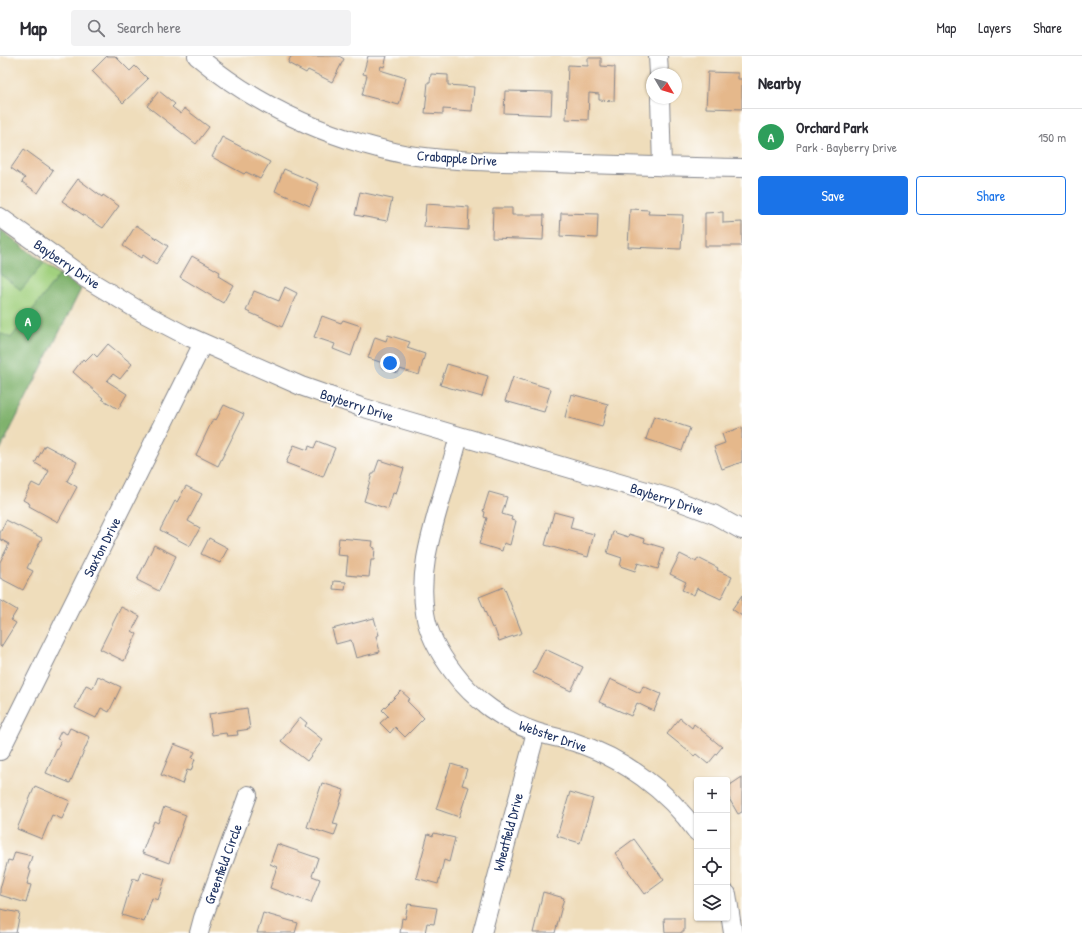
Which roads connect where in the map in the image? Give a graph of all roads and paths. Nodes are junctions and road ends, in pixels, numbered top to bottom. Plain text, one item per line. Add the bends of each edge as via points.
1 (197, 56) edge
2 (658, 56) edge
3 (659, 68) edge
4 (660, 104) edge
5 (662, 167) junction
6 (742, 168) edge
7 (0, 217) edge
8 (203, 343) junction
9 (459, 436) junction
10 (742, 530) edge
11 (536, 732) junction
12 (0, 751) edge
13 (248, 795) dead end
14 (694, 828) edge
15 (730, 914) edge
16 (199, 933) edge
17 (482, 933) edge
18 (733, 933) edge

1 - 5 street, Crabapple Drive via 226,79 286,115 350,140 386,150 442,159
2 - 3 street
4 - 5 street
5 - 6 street, Crabapple Drive
7 - 8 street, Bayberry Drive via 92,282 143,313
8 - 9 street, Bayberry Drive via 300,386
8 - 12 street, Saxton Drive
9 - 10 street, Bayberry Drive via 670,498 713,514
9 - 11 street, Webster Drive via 425,564 425,614 443,659 460,682 483,704 518,725
11 - 14 street, Webster Drive via 575,743 637,772 669,798
11 - 17 street, Wheatfield Drive
13 - 16 street, Greenfield Circle via 202,918
15 - 18 street

